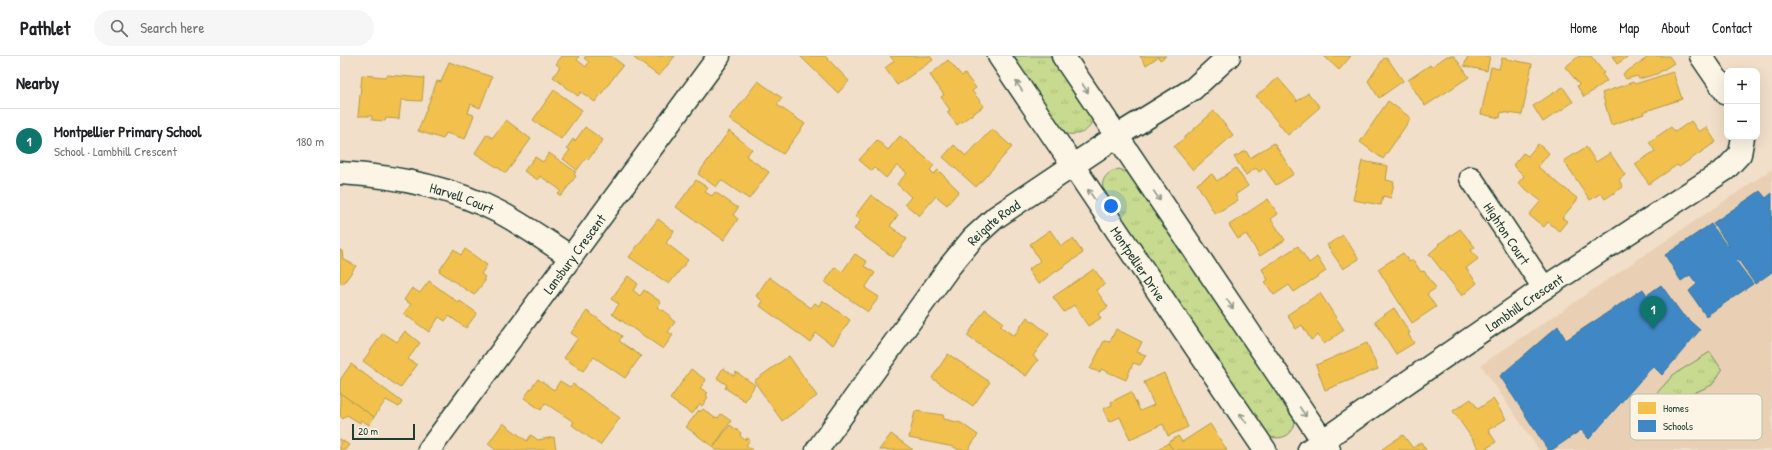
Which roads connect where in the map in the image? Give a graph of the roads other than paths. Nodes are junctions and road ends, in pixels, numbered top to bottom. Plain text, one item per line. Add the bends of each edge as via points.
1 (719, 56) edge
2 (999, 56) edge
3 (1063, 56) edge
4 (1229, 56) edge
5 (1701, 56) edge
6 (1724, 90) edge
7 (1117, 136) junction
8 (1741, 146) edge
9 (1072, 166) junction
10 (340, 174) edge
11 (1471, 178) dead end
12 (570, 257) junction
13 (1544, 288) junction
14 (1320, 447) edge
15 (429, 450) edge
16 (818, 450) edge
17 (1265, 450) edge

1 - 12 street, Lansbury Crescent
9 -> 2 street, Montpellier Drive
3 -> 7 street
4 - 7 street, Reigate Road via 1193,89
5 - 6 street
7 - 9 street, Reigate Road
7 -> 14 street
8 - 13 street, Lambhill Crescent via 1726,169
9 - 16 street, Reigate Road via 996,217 973,238 950,266
17 -> 9 street, Montpellier Drive
10 - 12 street, Harvell Court via 404,180 456,194 502,214
11 - 13 street, Highton Court
12 - 15 street, Lansbury Crescent
13 - 14 street, Lambhill Crescent

